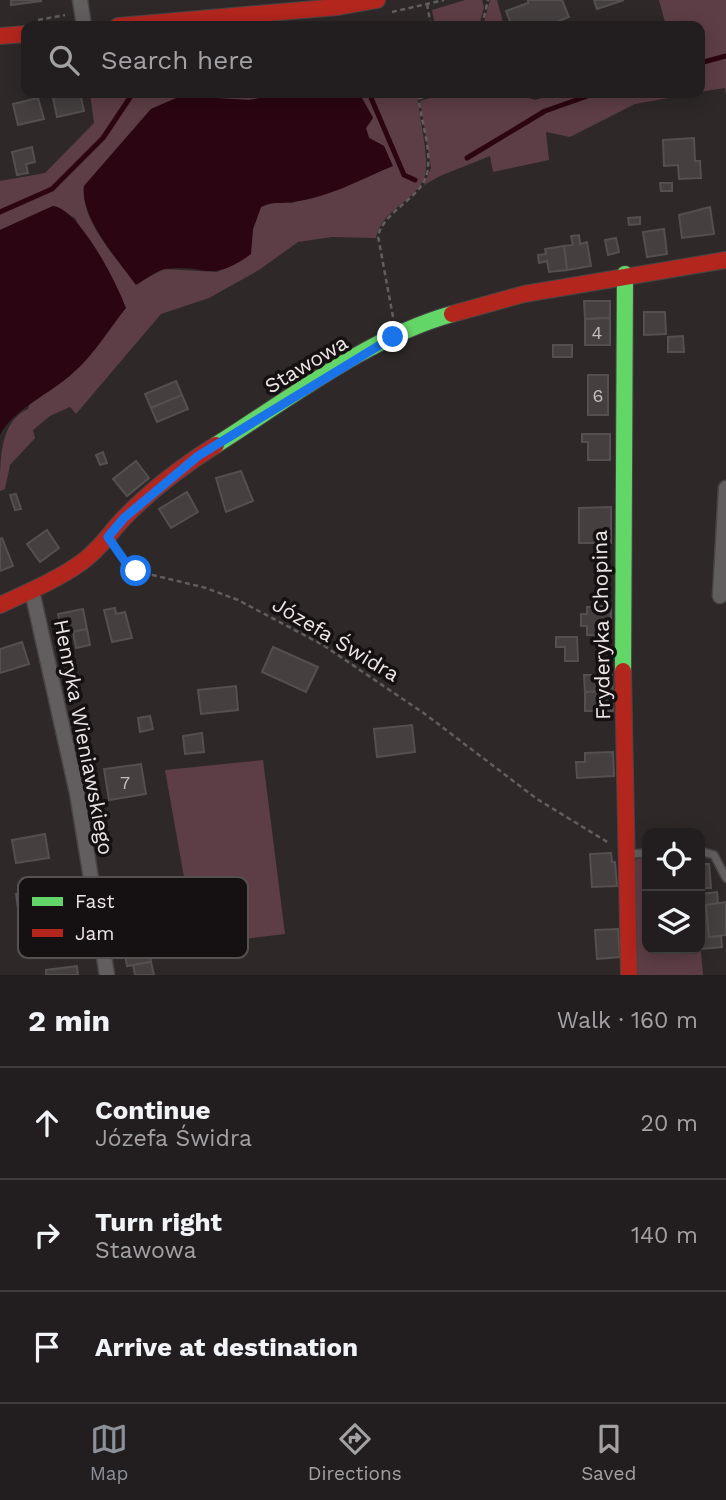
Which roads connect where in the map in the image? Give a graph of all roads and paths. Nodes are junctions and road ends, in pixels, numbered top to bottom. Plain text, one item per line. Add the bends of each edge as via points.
1 (80, 0) edge
2 (377, 0) edge
3 (488, 0) edge
4 (427, 4) dead end
5 (241, 8) edge
6 (67, 14) dead end
7 (37, 20) dead end
8 (84, 21) edge
9 (152, 21) edge
10 (431, 21) edge
11 (483, 21) edge
12 (21, 34) edge
13 (0, 36) edge
14 (424, 98) edge
15 (726, 260) edge
16 (625, 274) junction
17 (393, 337) junction
18 (726, 488) edge
19 (108, 537) junction
20 (32, 591) junction
21 (720, 596) dead end
22 (0, 605) edge
23 (705, 852) edge
24 (642, 853) edge
25 (626, 854) junction
26 (91, 877) edge
27 (726, 878) edge
28 (629, 975) edge

1 - 8 street
2 - 5 street via 338,7
3 - 11 path
4 - 10 path
5 - 9 street
6 - 7 path
12 - 13 street
14 - 17 path via 419,102 429,166 425,181 381,224 378,236
15 - 16 street, Stawowa
16 - 17 street, Stawowa via 524,294 420,323
16 - 25 street, Fryderyka Chopina via 621,600
17 - 19 street, Stawowa via 198,456
18 - 21 street
19 - 20 street, Stawowa via 82,562
19 - 25 path, Józefa Świdra via 136,571 238,600 330,649 537,799
20 - 22 street, Stawowa
20 - 26 street, Henryka Wieniawskiego
23 - 27 lane via 714,855
24 - 25 lane
25 - 28 street, Fryderyka Chopina

